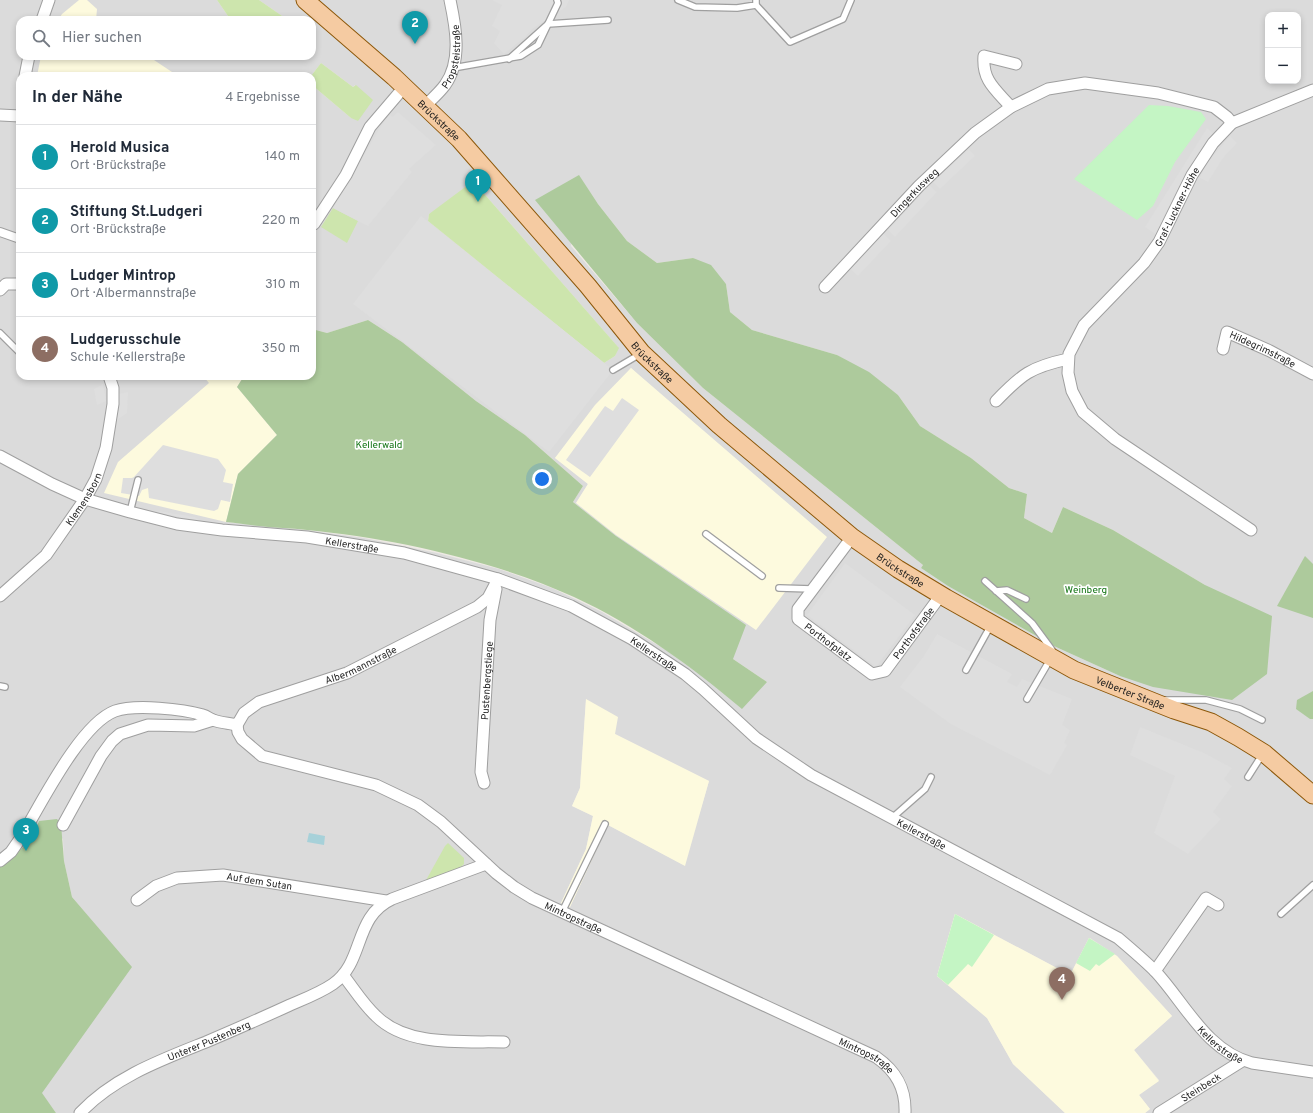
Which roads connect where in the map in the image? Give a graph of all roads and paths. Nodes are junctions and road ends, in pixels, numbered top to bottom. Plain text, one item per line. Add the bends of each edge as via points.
1 (49, 0) edge
2 (305, 0) edge
3 (450, 0) edge
4 (558, 0) edge
5 (678, 0) edge
6 (851, 0) edge
7 (756, 2) edge
8 (43, 16) edge
9 (608, 20) dead end
10 (548, 24) junction
11 (509, 59) junction
12 (28, 60) edge
13 (1016, 64) dead end
14 (454, 68) junction
15 (26, 72) edge
16 (405, 86) junction
17 (1313, 90) edge
18 (425, 106) junction
19 (1011, 107) junction
20 (0, 115) edge
21 (16, 116) edge
22 (1232, 123) junction
23 (316, 221) edge
24 (0, 232) edge
25 (16, 238) edge
26 (16, 284) edge
27 (2, 285) edge
28 (825, 287) dead end
29 (0, 333) edge
30 (16, 349) edge
31 (1223, 349) dead end
32 (642, 353) junction
33 (1068, 359) junction
34 (613, 370) dead end
35 (1313, 374) edge
36 (110, 380) edge
37 (996, 401) dead end
38 (0, 456) edge
39 (138, 480) dead end
40 (85, 499) junction
41 (130, 512) junction
42 (1251, 530) dead end
43 (706, 534) dead end
44 (852, 537) junction
45 (762, 576) dead end
46 (498, 579) junction
47 (985, 581) dead end
48 (779, 588) dead end
49 (813, 589) junction
50 (996, 591) junction
51 (0, 596) edge
52 (941, 596) junction
53 (1026, 599) dead end
54 (991, 625) junction
55 (1051, 658) junction
56 (966, 670) dead end
57 (885, 671) joint
58 (1027, 699) dead end
59 (1146, 699) junction
60 (213, 720) junction
61 (1262, 720) dead end
62 (237, 725) junction
63 (1264, 754) junction
64 (931, 777) dead end
65 (1248, 777) dead end
66 (484, 784) dead end
67 (1313, 795) edge
68 (892, 818) junction
69 (605, 824) dead end
70 (63, 825) dead end
71 (0, 861) edge
72 (486, 864) junction
73 (1313, 885) edge
74 (137, 900) dead end
75 (386, 901) junction
76 (1218, 905) dead end
77 (562, 913) junction
78 (1281, 914) dead end
79 (1155, 971) junction
80 (343, 975) junction
81 (504, 1042) dead end
82 (1242, 1061) junction
83 (1313, 1072) edge
84 (80, 1113) edge
85 (905, 1113) edge
86 (1159, 1113) edge

1 - 8 street
2 - 16 main road, Brückstraße
3 - 14 street, Propsteistraße via 456,41
4 - 10 lane
5 - 7 lane via 695,7 738,8
6 - 7 lane via 843,19 790,42
9 - 10 lane
10 - 11 lane
10 - 11 lane via 538,45 521,56
11 - 14 lane
12 - 15 street
13 - 19 street via 984,56 983,69 988,81
14 - 18 street, Propsteistraße via 444,86
16 - 18 main road, Brückstraße
16 - 23 street via 370,127 346,175
17 - 22 street, Graf-Luckner-Höhe
18 - 32 main road, Brückstraße via 477,160 588,286
19 - 22 street, Dingerkusweg via 1048,90 1085,83 1158,93 1214,107
19 - 28 street, Dingerkusweg via 975,133 920,186
20 - 21 street
22 - 33 street, Graf-Luckner-Höhe via 1213,144 1192,175 1172,217 1144,263 1084,325
24 - 25 street
26 - 27 street
29 - 30 lane
31 - 35 street, Hildegrimstraße via 1227,332
32 - 34 lane
32 - 44 main road, Brückstraße via 719,425
33 - 37 street via 1030,370 1017,379
33 - 42 street, Graf-Luckner-Höhe via 1072,391 1083,412 1115,439
36 - 40 street, Klemensborn via 113,404 107,442 96,479
38 - 40 street, Kellerstraße
39 - 41 lane
40 - 41 street, Kellerstraße
40 - 51 street, Klemensborn via 46,555
41 - 46 street, Kellerstraße via 177,524 363,545 435,561
43 - 45 lane
44 - 49 street, Porthofplatz
44 - 52 main road, Brückstraße
46 - 62 street, Albermannstraße via 488,598 477,607 347,673 259,702 244,712
46 - 66 street, Pustenbergstiege via 490,620 481,772
46 - 68 street, Kellerstraße via 571,606 632,639 703,688 756,738 811,775
47 - 50 lane
48 - 49 lane
49 - 57 street, Porthofplatz via 798,609 798,620 872,674
50 - 53 lane via 1007,590
50 - 55 lane via 1032,623 1047,641 1052,650
52 - 54 main road, Velberter Straße
52 - 57 street, Porthofstraße
54 - 55 main road, Velberter Straße
54 - 56 lane
55 - 58 lane
55 - 59 main road, Velberter Straße
59 - 61 lane via 1206,700 1240,709
59 - 63 main road, Velberter Straße via 1211,722
60 - 62 street
60 - 70 street via 194,726 148,725 120,734 101,756
60 - 71 street via 194,712 140,707 120,710 106,716 88,731 77,746 20,839 11,852
62 - 72 street, Mintropstraße via 242,739 262,756 370,784 418,806 441,822
63 - 65 lane
63 - 67 main road, Velberter Straße
64 - 68 lane via 924,789
68 - 79 street, Kellerstraße via 1118,938
69 - 77 lane
72 - 75 street, Unterer Pustenberg
72 - 77 street, Mintropstraße via 523,893
73 - 78 lane
74 - 75 street, Auf dem Sutan via 156,886 177,878 223,875
75 - 80 street, Unterer Pustenberg via 368,918 352,961
76 - 79 street via 1206,898
77 - 85 street, Mintropstraße via 876,1057 892,1071 900,1083
79 - 82 street, Kellerstraße via 1212,1040
80 - 81 street via 376,1016 399,1032 422,1038
80 - 84 street, Unterer Pustenberg via 331,985 304,999 136,1072 107,1089
82 - 83 street, Kellerstraße
82 - 86 street, Steinbeck

